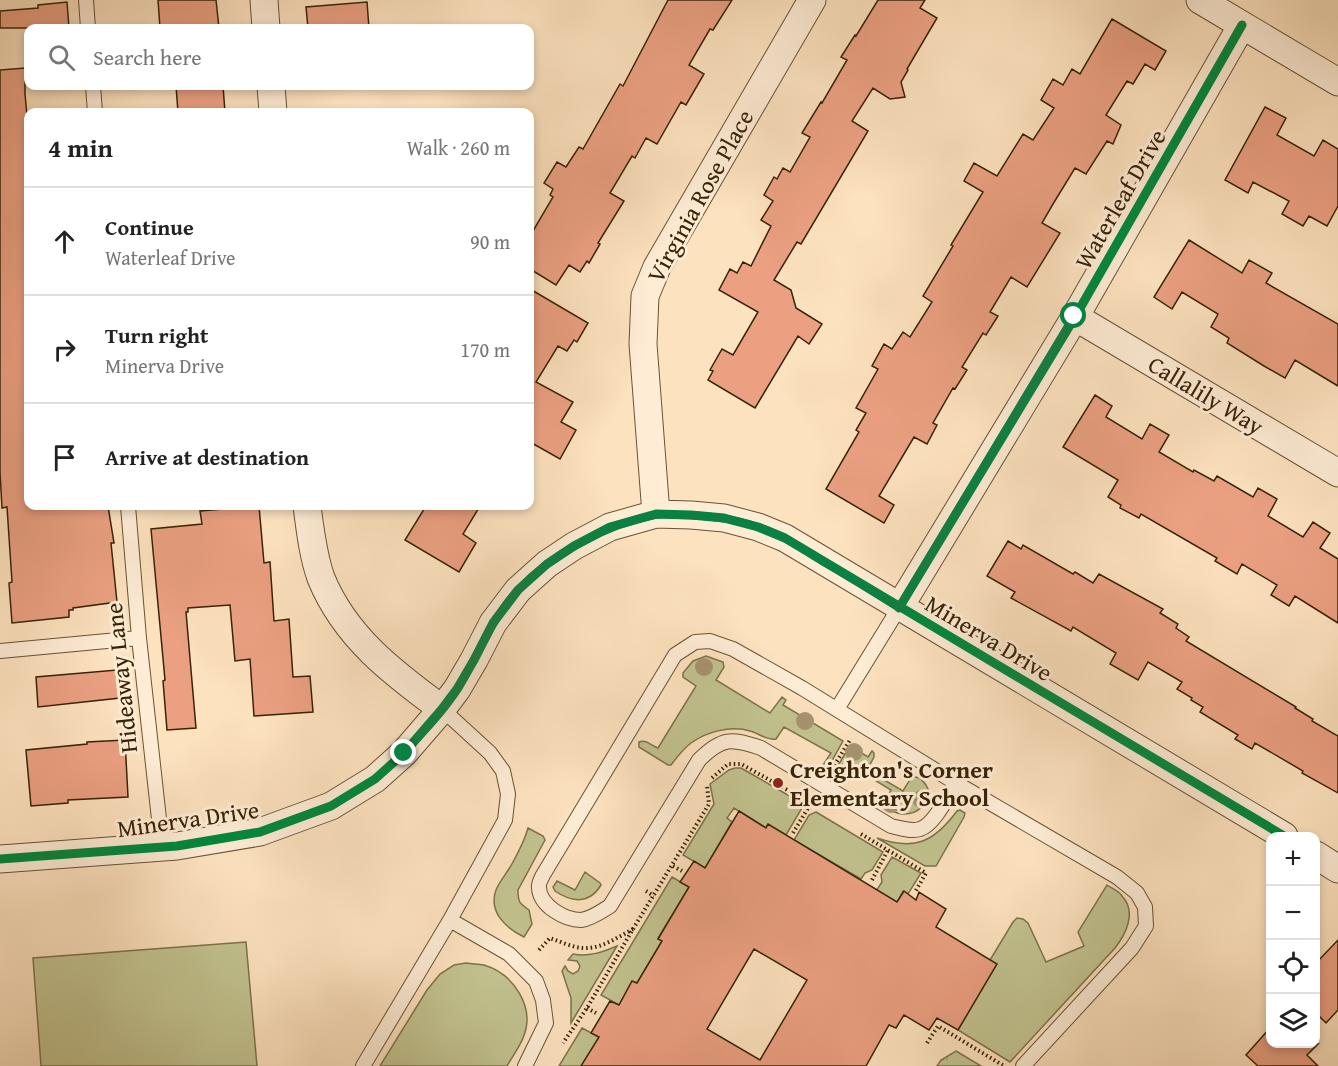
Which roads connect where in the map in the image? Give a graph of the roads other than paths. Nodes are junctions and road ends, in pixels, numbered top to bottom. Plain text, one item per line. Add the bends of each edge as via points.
1 (86, 0) edge
2 (264, 0) edge
3 (812, 0) edge
4 (1200, 0) edge
5 (88, 24) edge
6 (266, 24) edge
7 (1242, 25) junction
8 (1338, 82) edge
9 (93, 90) edge
10 (271, 90) edge
11 (95, 108) edge
12 (273, 108) edge
13 (1074, 316) junction
14 (1338, 473) edge
15 (128, 510) edge
16 (307, 510) edge
17 (656, 514) junction
18 (899, 608) junction
19 (139, 638) junction
20 (0, 651) edge
21 (442, 709) junction
22 (837, 709) junction
23 (956, 783) junction
24 (1276, 832) edge
25 (162, 846) junction
26 (1320, 857) edge
27 (0, 859) edge
28 (1338, 868) edge
29 (450, 920) junction
30 (363, 1066) edge
31 (525, 1066) edge
32 (1023, 1066) edge

1 - 5 lane
2 - 6 street
3 - 17 street, Virginia Rose Place via 657,267 645,296 643,344
4 - 7 street
7 - 8 street
7 - 13 street, Waterleaf Drive
9 - 11 lane
10 - 12 street
13 - 14 street, Callalily Way
13 - 18 street, Waterleaf Drive
15 - 19 lane, Hideaway Lane
16 - 21 street via 321,577 340,615 370,651
17 - 18 street, Minerva Drive via 724,518 758,527 785,538
17 - 21 street, Minerva Drive via 610,527 574,546 518,590 493,623 469,670
18 - 22 lane
18 - 24 street, Minerva Drive
19 - 20 lane
19 - 25 lane, Hideaway Lane
21 - 25 street, Minerva Drive via 375,779 331,806 260,832
21 - 29 lane via 490,753 503,771 508,794 505,820
22 - 23 lane
22 - 23 lane via 734,649 710,640 695,642 675,655 543,875 538,887 543,901 555,911 582,920 610,906 699,759 711,747 725,741 741,741 761,748 891,826 907,830 922,829 933,819
23 - 32 lane via 1117,877 1137,893 1145,907 1146,926 1132,948
25 - 27 street, Minerva Drive
26 - 28 street
29 - 30 lane
29 - 31 lane via 509,954 536,981 546,1023

